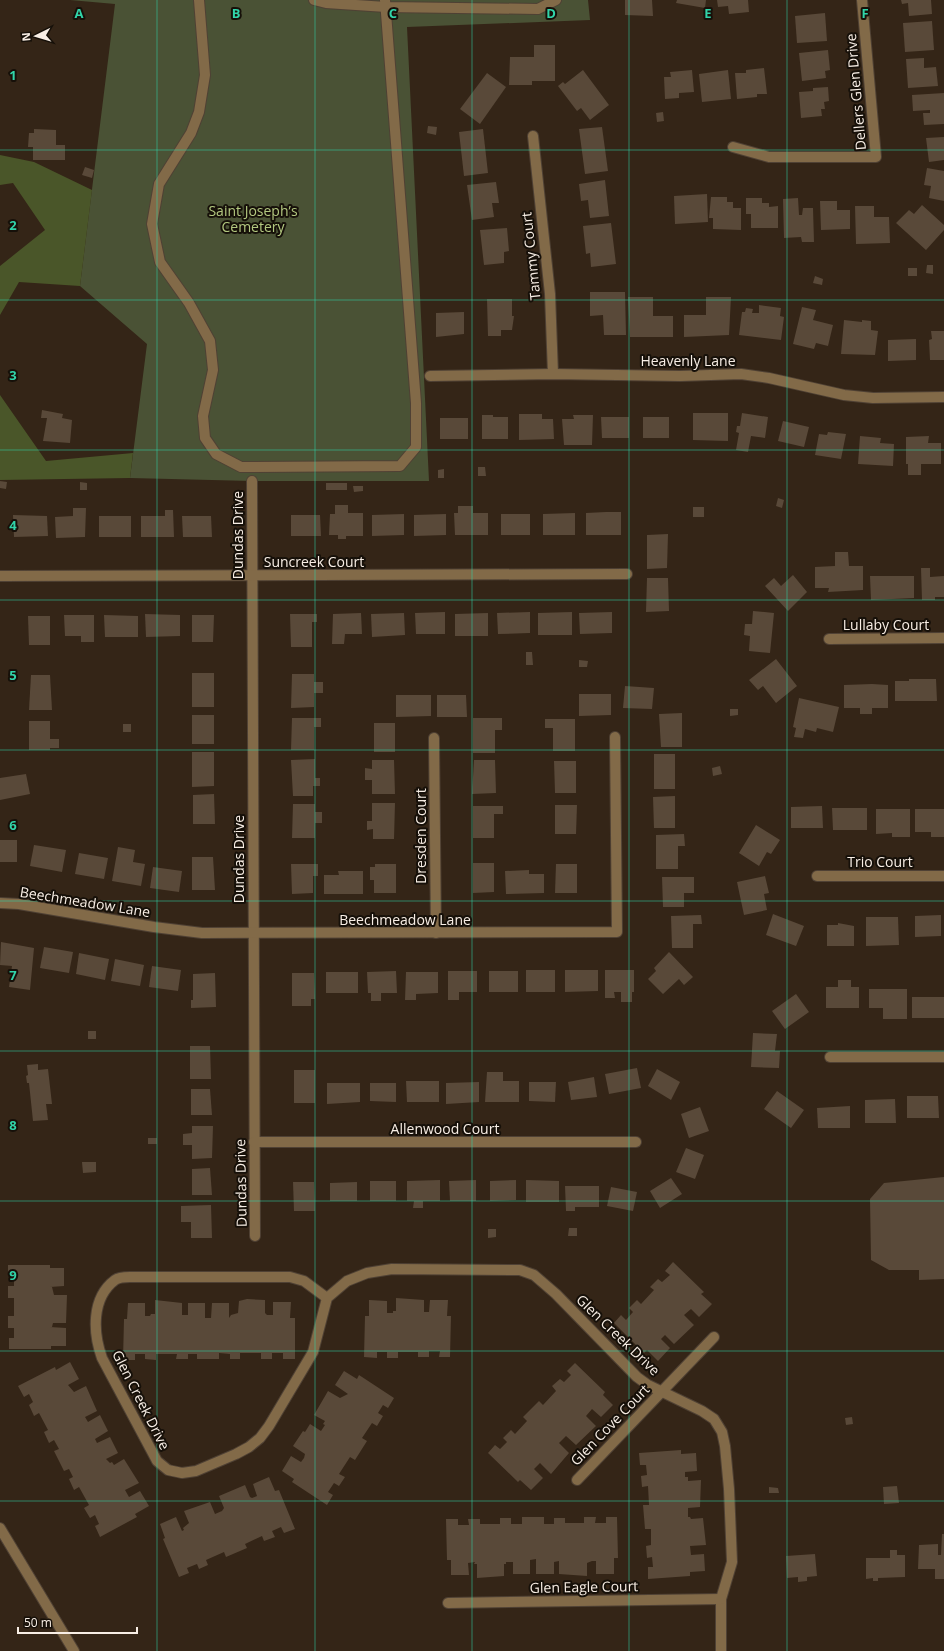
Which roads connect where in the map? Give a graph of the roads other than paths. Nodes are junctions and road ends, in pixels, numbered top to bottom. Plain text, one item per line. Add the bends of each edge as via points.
1 (199, 0) edge
2 (314, 0) edge
3 (556, 0) edge
4 (862, 0) edge
5 (386, 3) edge
6 (533, 136) dead end
7 (733, 147) dead end
8 (553, 374) junction
9 (430, 376) dead end
10 (944, 397) edge
11 (252, 481) dead end
12 (627, 574) dead end
13 (252, 575) junction
14 (0, 576) edge
15 (944, 638) edge
16 (829, 639) dead end
17 (615, 737) dead end
18 (434, 738) dead end
19 (817, 876) dead end
20 (944, 876) edge
21 (0, 903) edge
22 (253, 934) junction
23 (436, 934) junction
24 (830, 1057) dead end
25 (944, 1057) edge
26 (254, 1142) junction
27 (636, 1142) dead end
28 (255, 1236) dead end
29 (327, 1298) junction
30 (714, 1337) dead end
31 (661, 1392) junction
32 (577, 1480) dead end
33 (0, 1528) edge
34 (721, 1599) junction
35 (448, 1603) dead end
36 (74, 1651) edge
37 (722, 1651) edge

1 - 5 street via 205,75 199,112 191,133 159,184 152,224 160,262 189,304 210,341 213,370 204,416 205,438 216,454 241,467 400,466 416,447 416,403
2 - 5 street via 326,4
3 - 5 street via 538,9
4 - 7 street, Dellers Glen Drive via 876,157 769,157
6 - 8 street, Tammy Court via 550,294
8 - 9 street, Heavenly Lane
8 - 10 street, Heavenly Lane via 740,374 844,395 873,398
11 - 13 street, Dundas Drive
12 - 13 street, Suncreek Court
13 - 14 street, Suncreek Court
13 - 22 street, Dundas Drive
15 - 16 street, Lullaby Court
17 - 23 street, Beechmeadow Lane via 617,932
18 - 23 street, Dresden Court
19 - 20 street, Trio Court
21 - 22 street, Beechmeadow Lane via 202,933
22 - 23 street, Beechmeadow Lane
22 - 26 street, Dundas Drive
24 - 25 street
26 - 27 street, Allenwood Court
26 - 28 street, Dundas Drive
29 - 29 street, Glen Creek Drive via 304,1281 290,1277 116,1279 99,1302 96,1316 97,1345 156,1461 168,1470 182,1473 196,1471 236,1454 260,1438 313,1352
29 - 31 street, Glen Creek Drive via 347,1281 367,1273 392,1269 520,1270 534,1275 556,1294 637,1376
30 - 31 street, Glen Cove Court
31 - 32 street, Glen Cove Court
31 - 34 street, Glen Creek Drive via 702,1411 714,1419 722,1432 729,1489 732,1562
33 - 36 street
34 - 35 street, Glen Eagle Court
34 - 37 street, Glen Creek Drive

